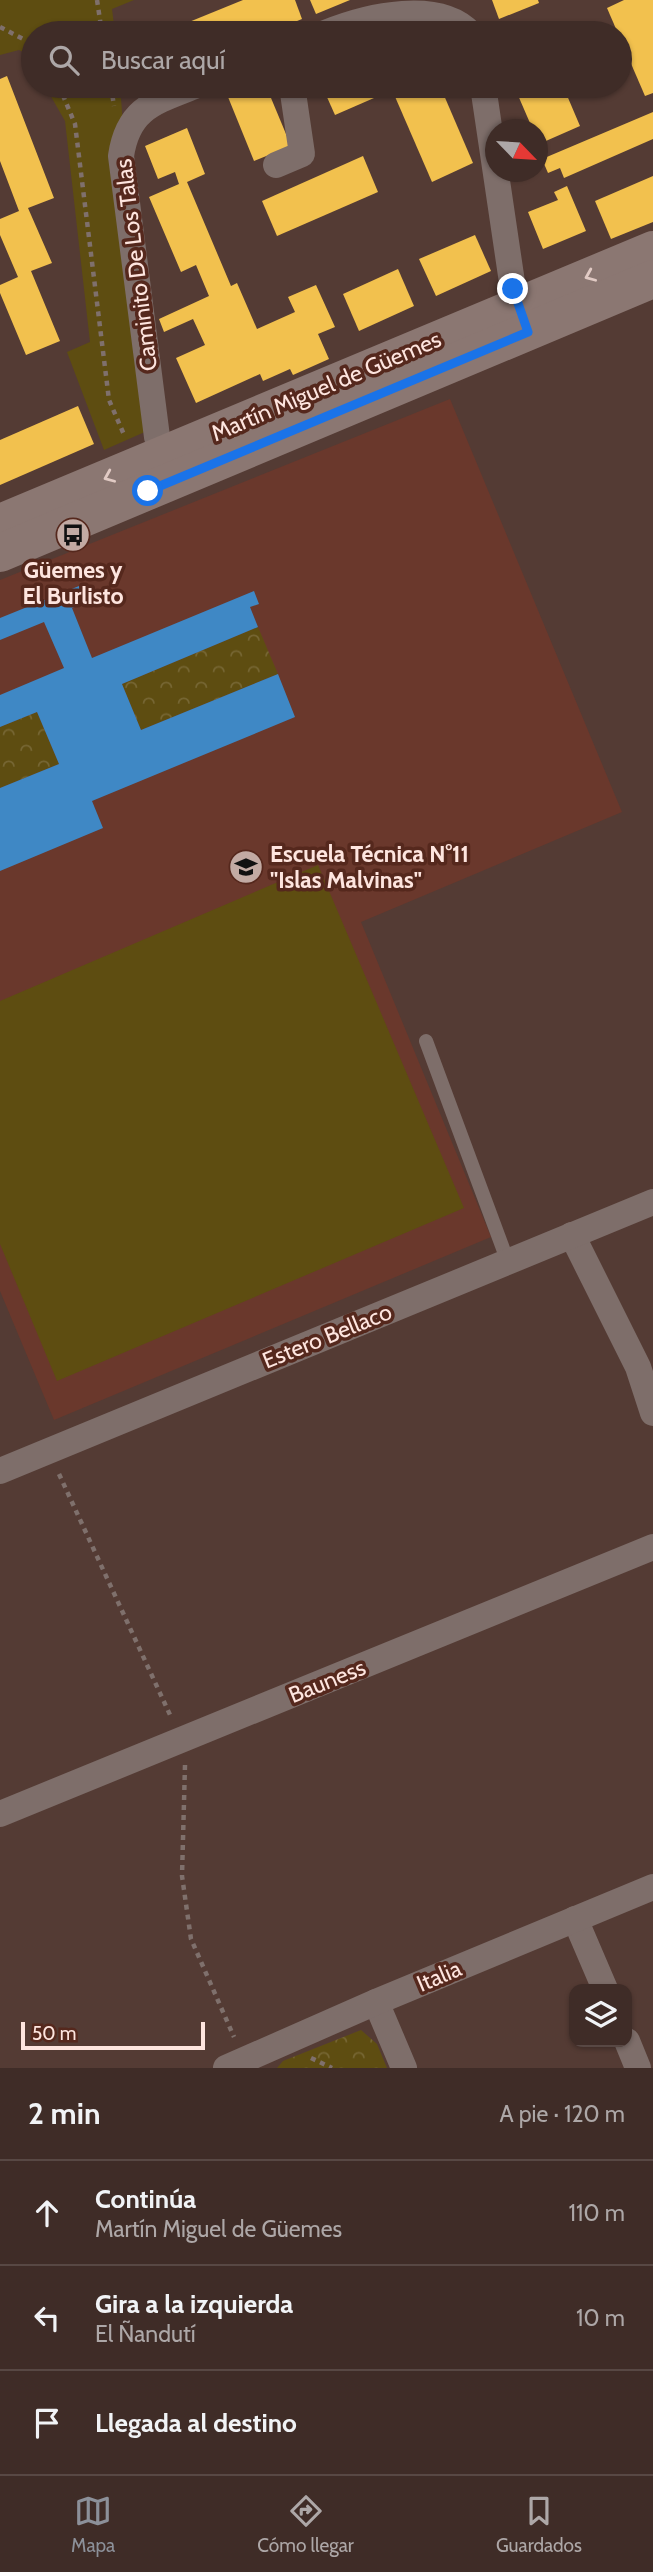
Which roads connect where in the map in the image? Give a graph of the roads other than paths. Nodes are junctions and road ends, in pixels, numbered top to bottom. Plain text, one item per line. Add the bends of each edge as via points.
1 (354, 21) edge
2 (463, 21) edge
3 (165, 98) edge
4 (294, 98) edge
5 (485, 98) edge
6 (276, 165) dead end
7 (653, 250) edge
8 (653, 279) edge
9 (524, 319) junction
10 (157, 461) junction
11 (0, 523) edge
12 (0, 553) edge
13 (426, 1041) dead end
14 (653, 1202) edge
15 (572, 1235) junction
16 (508, 1262) junction
17 (653, 1413) edge
18 (0, 1471) edge
19 (653, 1547) edge
20 (0, 1814) edge
21 (653, 1887) edge
22 (575, 1919) junction
23 (603, 1984) edge
24 (376, 2002) junction
25 (629, 2047) edge
26 (234, 2066) edge
27 (404, 2068) edge
28 (638, 2068) edge

1 - 2 street via 400,2 425,1 449,9
3 - 10 street, Caminito De Los Talas via 137,116 125,133 121,156
4 - 6 street via 302,154
5 - 9 street via 513,289
7 -> 9 main road, Martín Miguel de Güemes
8 - 9 main road, Martín Miguel de Güemes
9 - 10 main road, Martín Miguel de Güemes
10 -> 11 main road, Martín Miguel de Güemes
10 - 12 main road, Martín Miguel de Güemes
13 - 16 lane
14 - 15 street, Estero Bellaco
15 - 16 street, Estero Bellaco
15 - 17 street via 638,1367
16 - 18 street, Estero Bellaco
19 - 20 street, Bauness
21 - 22 street, Italia
22 - 23 street
22 - 24 street, Italia
24 - 26 street, Italia
24 - 27 street
25 - 28 street

